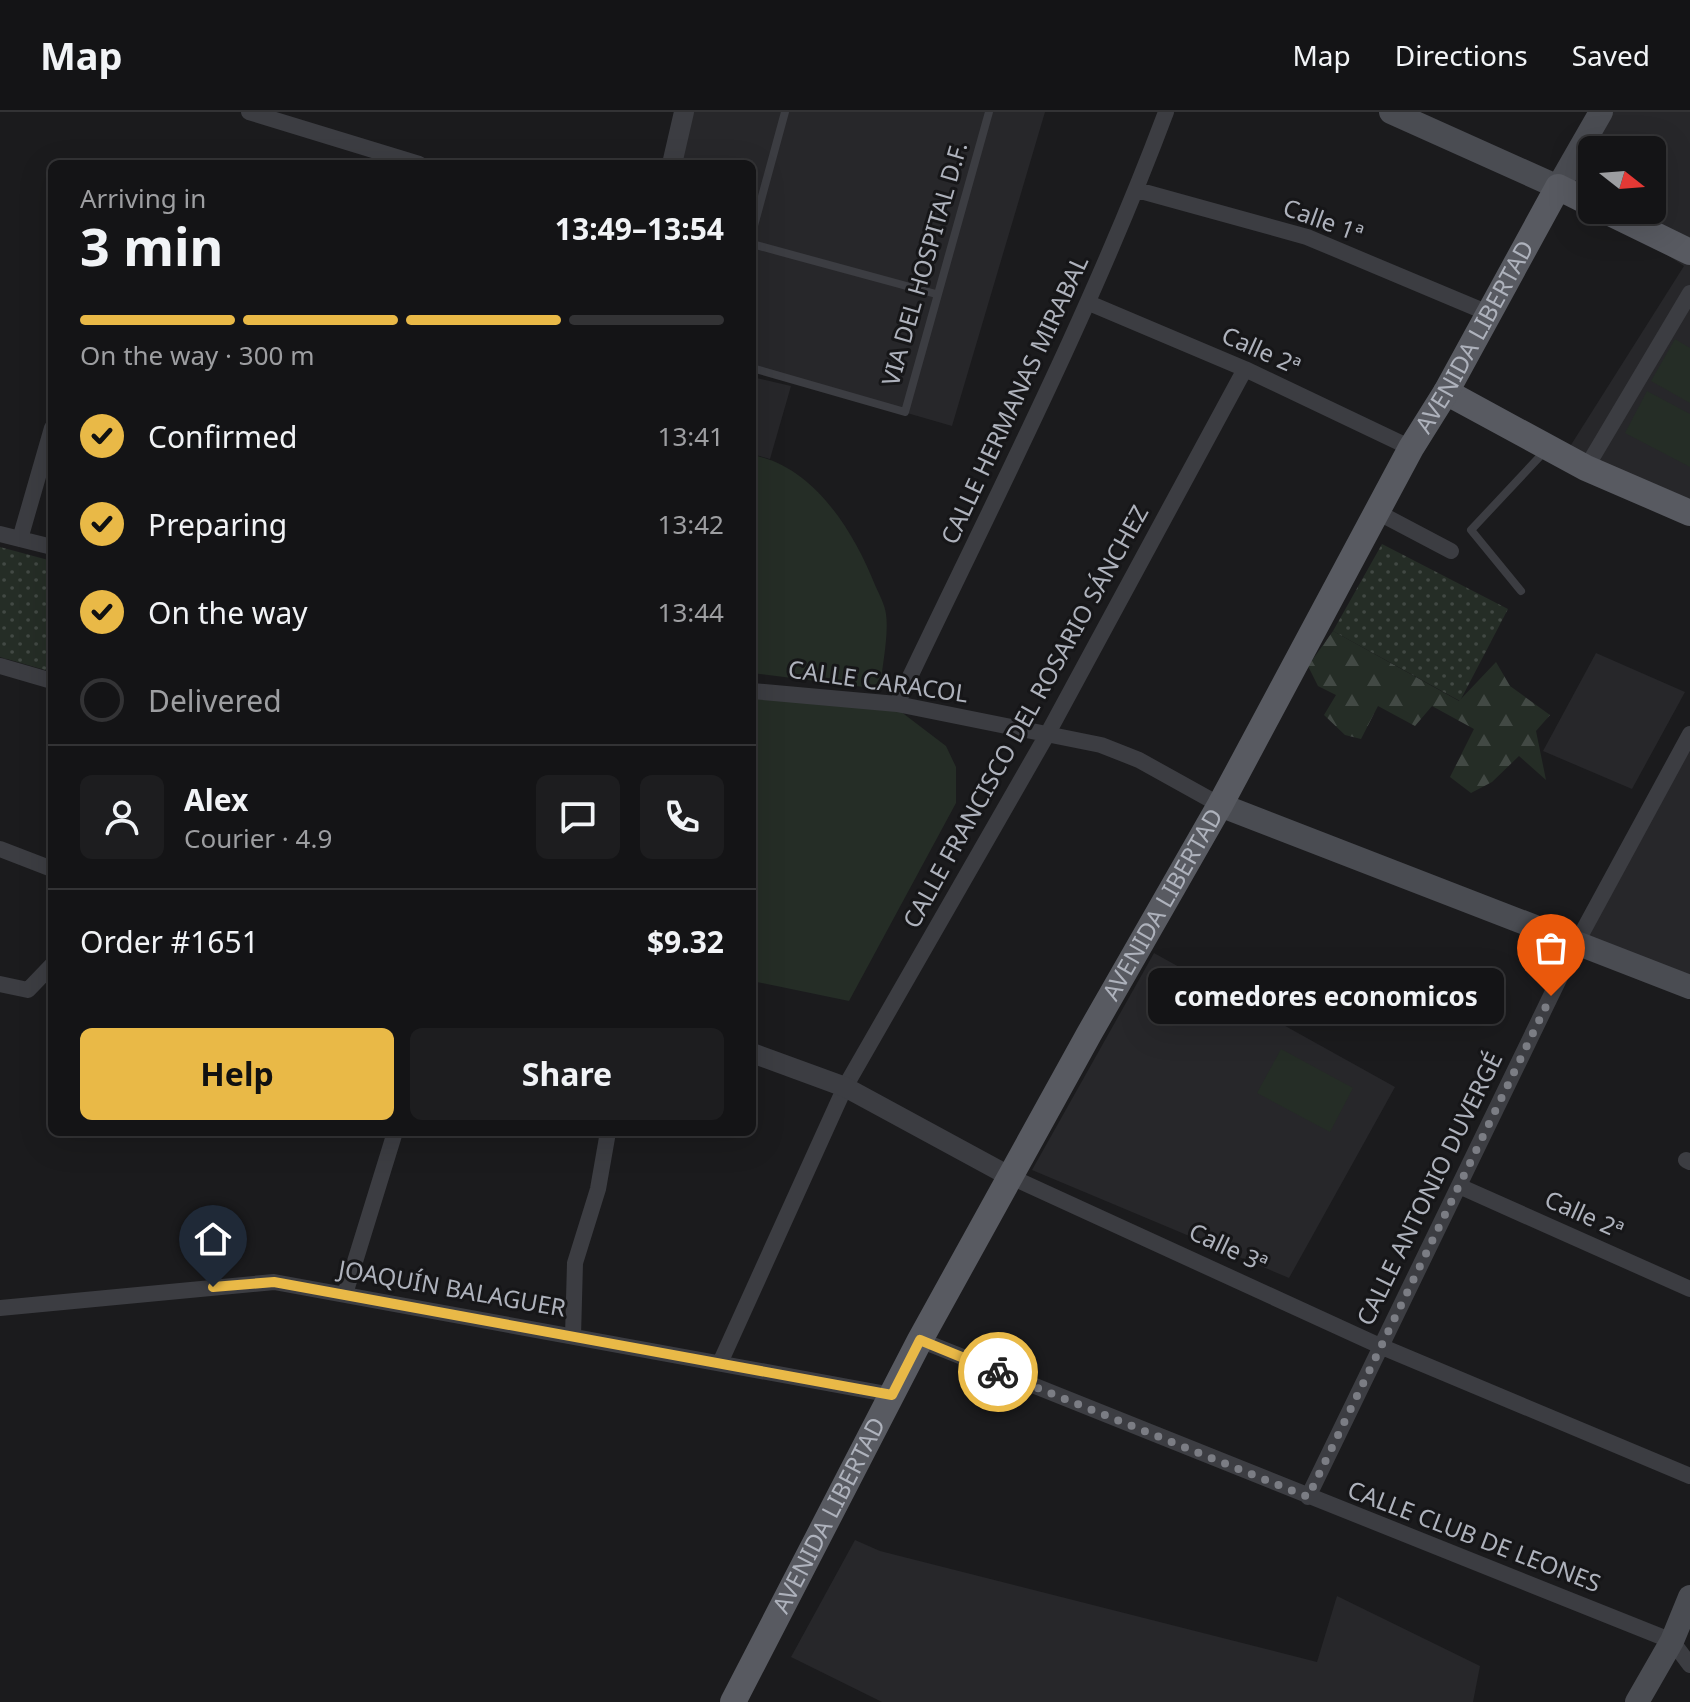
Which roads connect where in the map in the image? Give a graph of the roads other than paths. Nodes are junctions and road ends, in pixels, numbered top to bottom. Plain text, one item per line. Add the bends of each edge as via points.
1 (249, 112) edge
2 (684, 112) edge
3 (785, 112) edge
4 (989, 112) edge
5 (1166, 112) edge
6 (1601, 112) edge
7 (1405, 114) edge
8 (406, 160) edge
9 (673, 160) edge
10 (1558, 187) junction
11 (1137, 190) junction
12 (1578, 197) edge
13 (756, 218) edge
14 (1633, 224) edge
15 (756, 245) edge
16 (1690, 252) edge
17 (1690, 293) edge
18 (936, 294) junction
19 (1089, 303) junction
20 (1488, 313) junction
21 (756, 369) edge
22 (1245, 369) junction
23 (1446, 392) junction
24 (48, 442) edge
25 (1411, 448) junction
26 (1549, 448) junction
27 (1586, 468) junction
28 (1377, 512) junction
29 (1690, 513) edge
30 (0, 534) edge
31 (20, 539) junction
32 (48, 546) edge
33 (1451, 551) dead end
34 (1521, 591) dead end
35 (0, 666) edge
36 (48, 680) edge
37 (756, 691) edge
38 (897, 704) junction
39 (1048, 733) junction
40 (1690, 734) edge
41 (1220, 805) junction
42 (0, 849) edge
43 (48, 867) edge
44 (1577, 942) junction
45 (48, 969) edge
46 (0, 984) edge
47 (1690, 987) edge
48 (756, 1054) edge
49 (845, 1087) junction
50 (394, 1136) edge
51 (607, 1136) edge
52 (1009, 1176) junction
53 (1459, 1186) junction
54 (1690, 1289) edge
55 (345, 1294) junction
56 (0, 1308) edge
57 (573, 1336) junction
58 (920, 1340) junction
59 (1380, 1346) junction
60 (720, 1363) junction
61 (892, 1395) junction
62 (1690, 1476) edge
63 (1308, 1497) junction
64 (1690, 1597) edge
65 (1672, 1641) junction
66 (1690, 1665) edge
67 (733, 1702) edge
68 (1637, 1702) edge

1 - 8 street
2 - 9 street
3 - 13 lane
4 - 18 lane, VIA DEL HOSPITAL D.F.
5 - 11 street, CALLE HERMANAS MIRABAL
6 - 10 main road, AVENIDA LIBERTAD
7 - 10 main road
10 - 12 main road
10 - 20 main road, AVENIDA LIBERTAD
11 - 19 street, CALLE HERMANAS MIRABAL
11 - 20 street, Calle 1ª via 1307,237
14 - 16 main road
15 - 18 lane
17 - 27 street
18 - 21 lane, VIA DEL HOSPITAL D.F. via 905,412
19 - 22 street, Calle 2ª
19 - 38 street, CALLE HERMANAS MIRABAL
20 - 23 main road, AVENIDA LIBERTAD
22 - 25 street, Calle 2ª
22 - 39 street, CALLE FRANCISCO DEL ROSARIO SÁNCHEZ
23 - 25 main road, AVENIDA LIBERTAD
23 - 26 main road
24 - 31 street
25 - 28 main road, AVENIDA LIBERTAD
26 - 27 main road
26 - 34 lane via 1471,530
27 - 29 main road
28 - 33 street
28 - 41 main road, AVENIDA LIBERTAD
30 - 31 street
31 - 32 street
35 - 36 street
37 - 38 street, CALLE CARACOL
38 - 39 street, CALLE CARACOL
39 - 41 street, CALLE CARACOL via 1139,760
39 - 49 street, CALLE FRANCISCO DEL ROSARIO SÁNCHEZ
40 - 44 street, CALLE ANTONIO DUVERGÉ
41 - 44 main road
41 - 52 main road, AVENIDA LIBERTAD
42 - 43 street
44 - 47 main road
44 - 53 street, CALLE ANTONIO DUVERGÉ
45 - 46 street via 28,990
48 - 49 street, Calle 3ª
49 - 52 street, Calle 3ª
49 - 60 street, CALLE FRANCISCO DEL ROSARIO SÁNCHEZ
50 - 55 street
51 - 57 street via 598,1189 575,1263
52 - 58 main road, AVENIDA LIBERTAD
52 - 59 street, Calle 3ª
53 - 54 street, Calle 2ª
53 - 59 street, CALLE ANTONIO DUVERGÉ
55 - 56 street, JOAQUÍN BALAGUER via 274,1282
55 - 57 street, JOAQUÍN BALAGUER
57 - 60 street, JOAQUÍN BALAGUER
58 - 61 main road, AVENIDA LIBERTAD
58 - 63 street, CALLE CLUB DE LEONES
59 - 62 street, Calle 3ª
59 - 63 street, CALLE ANTONIO DUVERGÉ
60 - 61 street, JOAQUÍN BALAGUER
61 - 67 main road, AVENIDA LIBERTAD
63 - 65 street, CALLE CLUB DE LEONES
64 - 65 main road
65 - 66 street
65 - 68 main road

